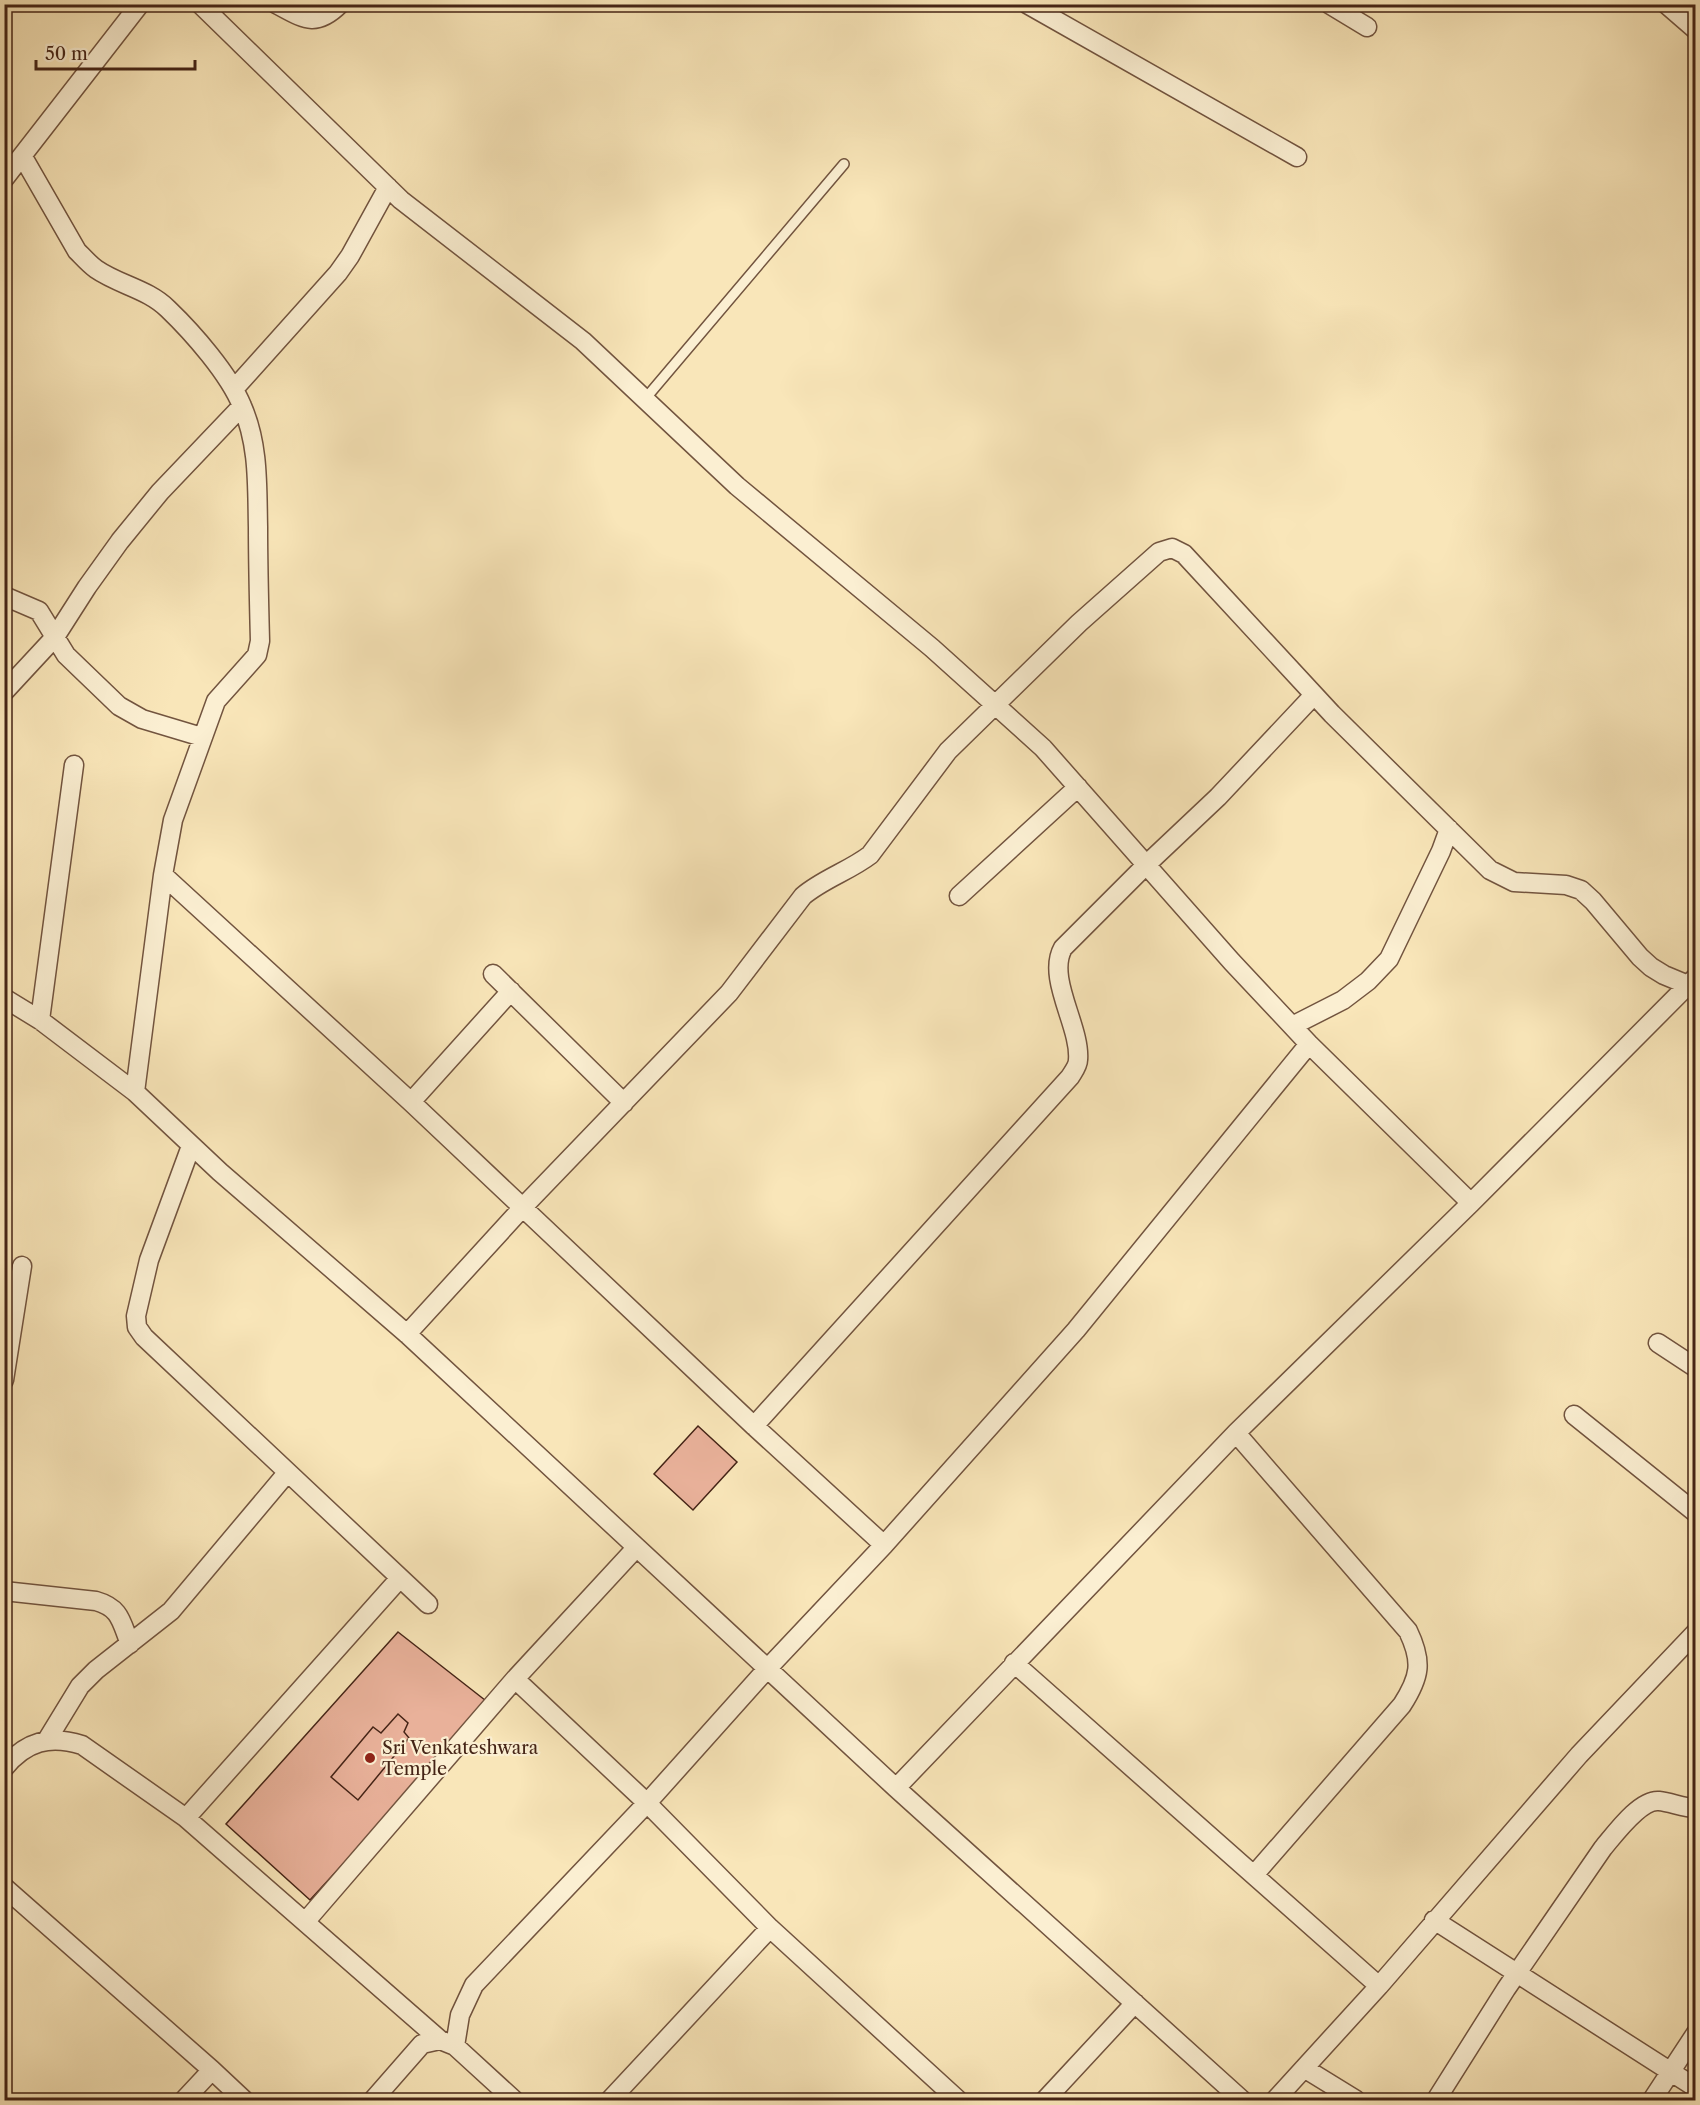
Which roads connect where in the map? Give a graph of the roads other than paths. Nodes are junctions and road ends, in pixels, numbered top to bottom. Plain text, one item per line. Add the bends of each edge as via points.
1 (140, 4) edge
2 (200, 4) edge
3 (276, 4) edge
4 (340, 4) edge
5 (1027, 4) edge
6 (1329, 4) edge
7 (1666, 4) edge
8 (1367, 27) dead end
9 (1695, 30) edge
10 (23, 157) junction
11 (1297, 157) dead end
12 (844, 164) dead end
13 (4, 179) edge
14 (388, 187) junction
15 (238, 398) junction
16 (645, 399) junction
17 (4, 596) edge
18 (55, 637) junction
19 (4, 692) edge
20 (1314, 695) junction
21 (995, 705) junction
22 (202, 737) junction
23 (74, 765) dead end
24 (1078, 787) junction
25 (1449, 829) junction
26 (1147, 864) junction
27 (164, 875) junction
28 (959, 896) dead end
29 (493, 974) dead end
30 (1693, 982) edge
31 (511, 991) junction
32 (4, 998) edge
33 (40, 1020) junction
34 (1292, 1026) junction
35 (1309, 1044) junction
36 (135, 1092) junction
37 (411, 1102) junction
38 (624, 1103) junction
39 (191, 1146) junction
40 (1471, 1203) junction
41 (524, 1206) junction
42 (22, 1266) dead end
43 (407, 1335) junction
44 (1658, 1343) dead end
45 (1695, 1368) edge
46 (4, 1380) edge
47 (1574, 1415) dead end
48 (754, 1426) junction
49 (1236, 1433) junction
50 (287, 1473) junction
51 (1695, 1513) edge
52 (884, 1545) junction
53 (636, 1548) junction
54 (400, 1578) junction
55 (4, 1591) edge
56 (428, 1604) dead end
57 (1695, 1632) edge
58 (130, 1644) junction
59 (1014, 1663) junction
60 (767, 1669) junction
61 (515, 1679) junction
62 (47, 1740) junction
63 (4, 1768) edge
64 (896, 1788) junction
65 (647, 1803) junction
66 (1695, 1808) edge
67 (186, 1818) junction
68 (1254, 1875) junction
69 (4, 1887) edge
70 (1434, 1920) junction
71 (306, 1921) junction
72 (770, 1928) junction
73 (1516, 1974) junction
74 (1379, 1986) junction
75 (1136, 2003) junction
76 (1695, 2033) edge
77 (448, 2043) junction
78 (1304, 2068) junction
79 (212, 2070) junction
80 (1669, 2071) junction
81 (1695, 2088) edge
82 (184, 2100) edge
83 (244, 2100) edge
84 (374, 2100) edge
85 (514, 2100) edge
86 (610, 2100) edge
87 (958, 2100) edge
88 (1045, 2100) edge
89 (1242, 2100) edge
90 (1275, 2100) edge
91 (1356, 2100) edge
92 (1436, 2100) edge
93 (1652, 2100) edge

1 - 10 street
2 - 14 street
3 - 4 street via 306,20 317,20 330,15
5 - 11 street
6 - 8 street
7 - 9 street
10 - 13 street
10 - 15 street via 82,256 98,270 160,302 202,347
12 - 16 lane
14 - 15 street via 338,273
14 - 16 street via 566,327
15 - 18 street via 120,541
15 - 22 street via 250,427 256,460 260,641 257,654 216,701
16 - 21 street via 737,486
17 - 18 street via 39,612
18 - 19 street
18 - 22 street via 66,655 130,714
20 - 21 street via 1184,554 1172,548 1159,552
20 - 25 street
20 - 26 street via 1218,797
21 - 24 street via 1043,748
21 - 38 street via 935,766 870,855 803,896 729,993
22 - 27 street via 173,820
23 - 33 street
24 - 26 street
24 - 28 street
25 - 30 street via 1500,876 1514,882 1566,885 1581,890 1640,957 1664,975
25 - 34 street via 1389,959 1343,1000
26 - 34 street
26 - 48 street via 1058,957 1078,1048 1079,1063 1071,1077
27 - 36 street
27 - 37 street
29 - 31 street
30 - 40 street
31 - 37 street
31 - 38 street
32 - 33 street
33 - 36 street
34 - 35 street
35 - 40 street
35 - 52 street via 1076,1330
36 - 39 street
37 - 41 street
38 - 41 street
39 - 43 street
39 - 50 street via 149,1260 137,1326
40 - 49 street
41 - 43 street
41 - 48 street
42 - 46 street
43 - 53 street
44 - 45 street
47 - 51 street
48 - 52 street
49 - 59 street
49 - 68 street via 1408,1631 1419,1667 1402,1705
50 - 54 street
50 - 58 street via 171,1611
52 - 60 street
53 - 60 street
53 - 61 street
54 - 56 street
54 - 67 street
55 - 58 street via 109,1605
57 - 70 street via 1579,1755
58 - 62 street via 80,1686
59 - 64 street
59 - 68 street
60 - 64 street
60 - 65 street
61 - 65 street
61 - 71 street
62 - 63 street via 26,1748
62 - 67 street via 82,1745
64 - 75 street
65 - 72 street
65 - 77 street via 474,1985
66 - 73 street via 1660,1801 1650,1801 1641,1807 1603,1848
67 - 71 street
68 - 74 street
69 - 79 street
70 - 73 street
70 - 74 street
71 - 77 street
72 - 86 street
72 - 87 street
73 - 80 street
73 - 92 street
74 - 78 street
75 - 88 street
75 - 89 street
76 - 80 street
77 - 84 street via 422,2043
77 - 85 street
78 - 90 street
78 - 91 street
79 - 82 street
79 - 83 street
80 - 81 street
80 - 93 street

